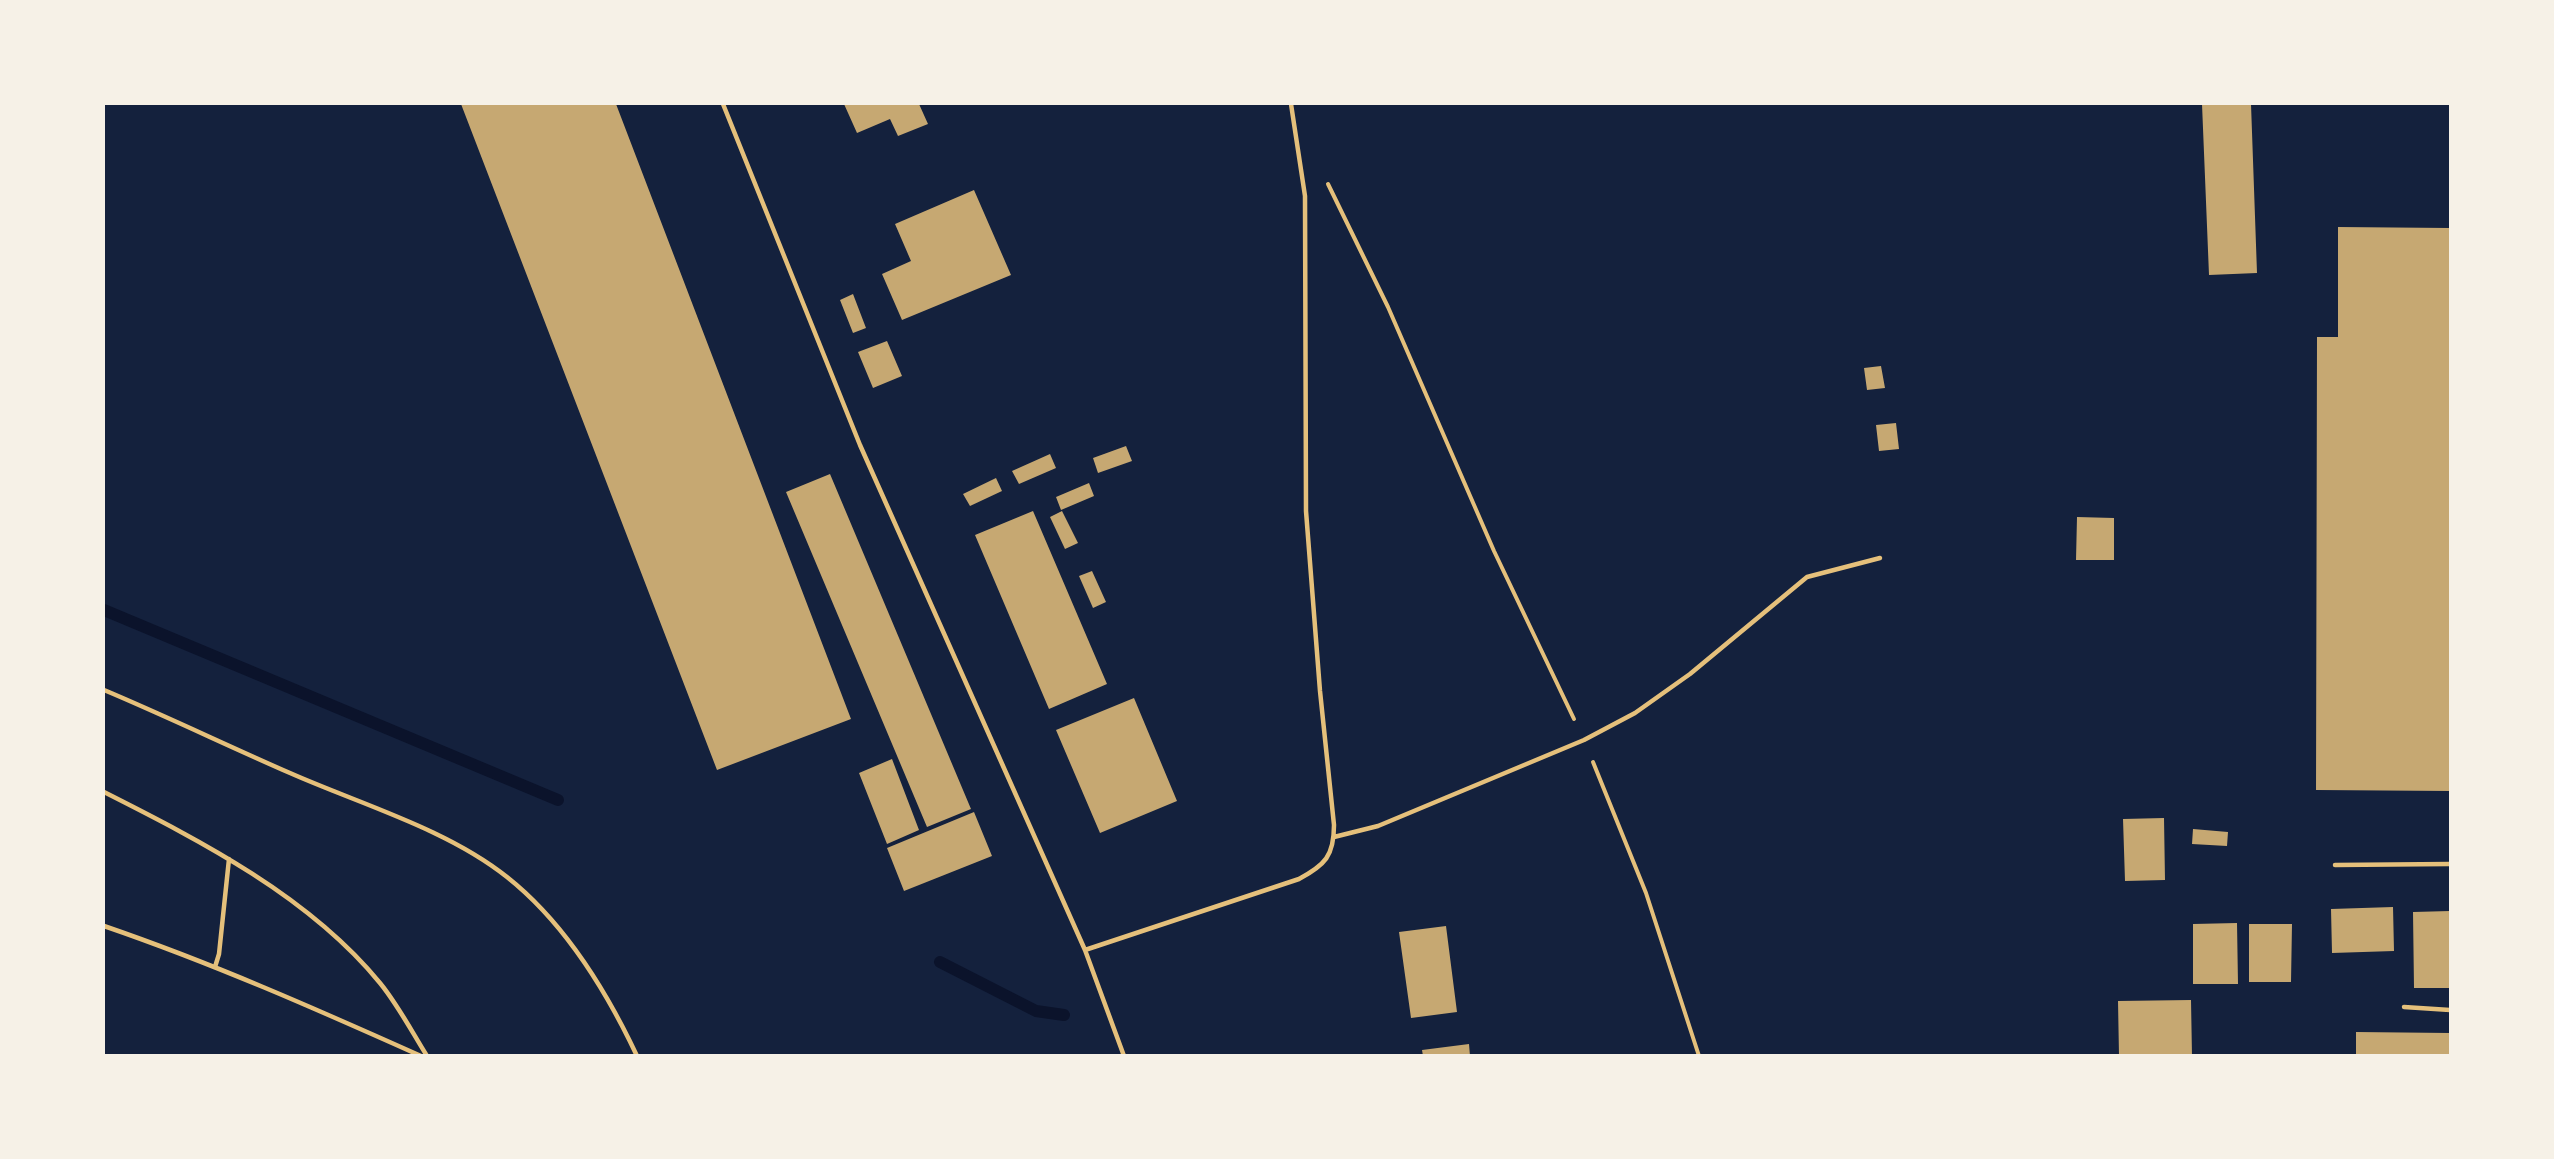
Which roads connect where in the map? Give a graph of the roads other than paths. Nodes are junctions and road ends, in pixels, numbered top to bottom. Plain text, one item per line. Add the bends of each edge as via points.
1 (723, 104) edge
2 (1291, 104) edge
3 (1880, 558) dead end
4 (104, 690) edge
5 (104, 792) edge
6 (1334, 837) junction
7 (229, 859) junction
8 (2451, 864) edge
9 (2335, 865) dead end
10 (104, 926) edge
11 (1085, 950) junction
12 (214, 967) junction
13 (2404, 1007) dead end
14 (2451, 1010) edge
15 (421, 1056) edge
16 (427, 1056) edge
17 (637, 1056) edge
18 (1124, 1056) edge

1 - 11 lane via 860,445
2 - 6 lane via 1302,159 1307,249 1306,511
3 - 6 lane via 1807,577 1681,680 1635,713 1584,740 1378,826
4 - 17 lane via 291,774 415,824 506,876 550,916 589,970
5 - 7 lane
6 - 11 lane via 1324,863 1299,879
7 - 12 lane via 219,954
7 - 16 lane via 284,896 347,947 381,984
8 - 9 lane
10 - 12 lane
11 - 18 lane
12 - 15 lane
13 - 14 lane

